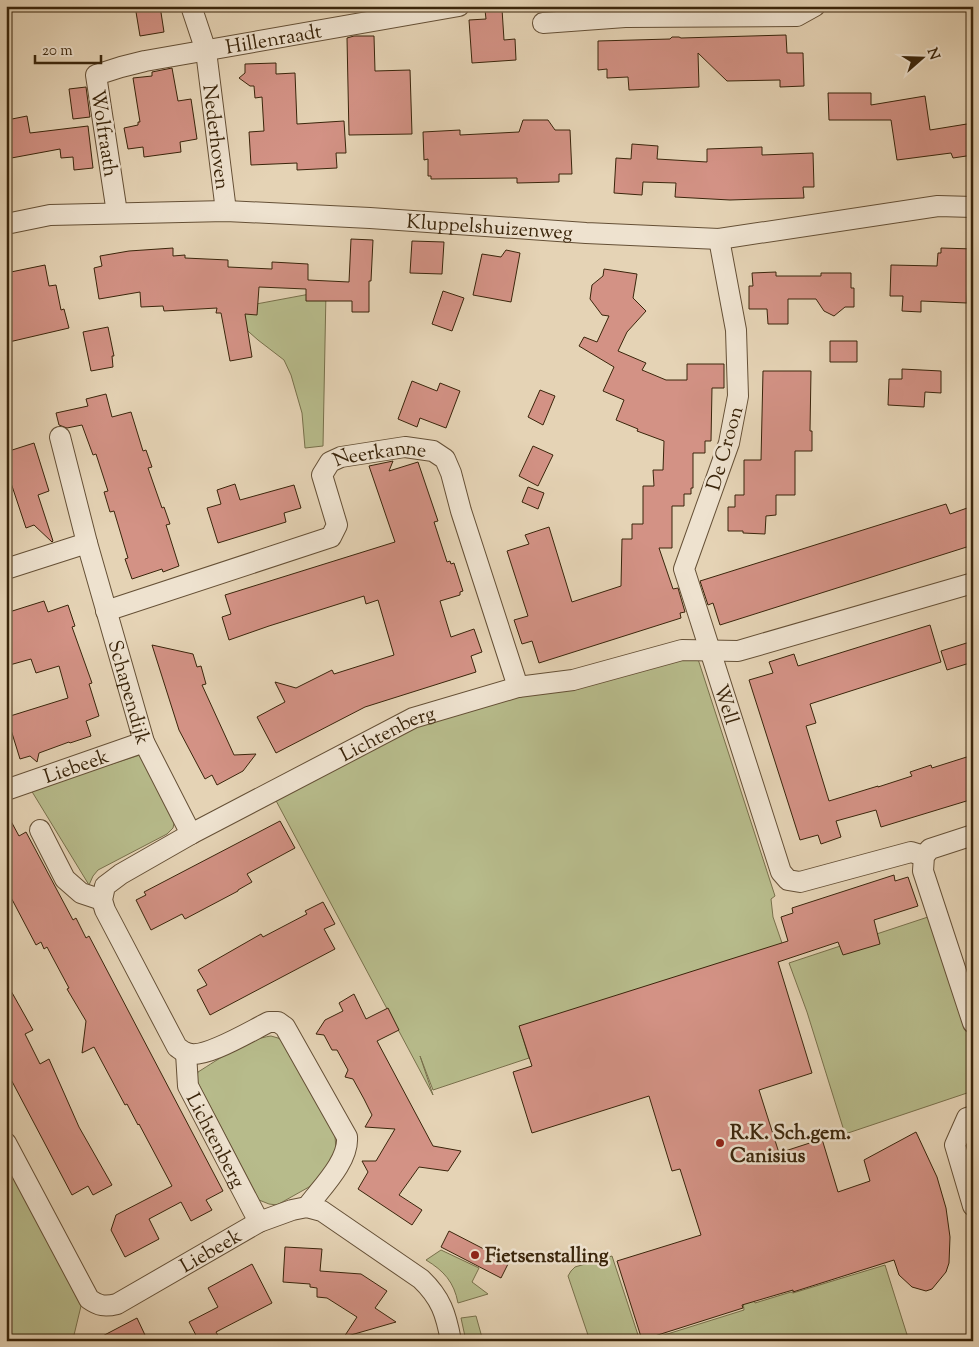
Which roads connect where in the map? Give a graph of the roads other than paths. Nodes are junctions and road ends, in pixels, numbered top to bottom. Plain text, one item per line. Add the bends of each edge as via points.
1 (191, 6) edge
2 (459, 6) edge
3 (815, 6) edge
4 (624, 12) edge
5 (543, 23) dead end
6 (206, 51) junction
7 (973, 207) edge
8 (226, 211) junction
9 (117, 213) junction
10 (6, 224) edge
11 (719, 239) junction
12 (60, 437) dead end
13 (86, 543) junction
14 (6, 569) edge
15 (973, 583) edge
16 (106, 611) junction
17 (710, 651) junction
18 (518, 687) junction
19 (144, 742) junction
20 (6, 790) edge
21 (40, 830) dead end
22 (192, 834) junction
23 (973, 835) edge
24 (924, 856) junction
25 (102, 900) junction
26 (973, 1023) edge
27 (186, 1053) junction
28 (973, 1116) edge
29 (6, 1143) edge
30 (973, 1206) edge
31 (307, 1207) junction
32 (260, 1222) junction
33 (451, 1341) edge

1 - 6 street, Nederhoven
2 - 6 street, Hillenraadt
3 - 4 street via 797,16
4 - 5 street
6 - 8 street, Nederhoven
6 - 9 street, Wolfraath via 96,75
7 - 11 street, Kluppelshuizenweg via 938,206
8 - 9 street, Kluppelshuizenweg
8 - 11 street, Kluppelshuizenweg
9 - 10 street, Kluppelshuizenweg via 50,215
11 - 17 street, De Croon via 736,330 738,396 729,443 684,569
12 - 13 street, Schapendijk
13 - 14 street
13 - 16 street, Schapendijk
15 - 17 street via 738,651
16 - 18 street, Neerkanne via 331,537 337,525 322,475 330,462 341,457 405,446 419,448 434,451 445,459 451,473
16 - 19 street, Schapendijk
17 - 18 street, Lichtenberg via 682,650 573,680
17 - 24 street, Well via 781,872 788,880 800,882 911,852
18 - 22 street, Lichtenberg via 413,718
19 - 20 street, Liebeek
19 - 22 street, Schapendijk
21 - 25 street via 65,879 81,892
22 - 25 street, Lichtenberg via 112,879 105,886
23 - 24 street via 930,849
24 - 26 street via 923,871
25 - 27 street via 104,910 177,1047
27 - 31 street via 202,1054 214,1050 269,1022 278,1022 285,1027 347,1137 344,1158
27 - 32 street, Lichtenberg via 188,1086
28 - 30 street via 967,1118 955,1145
29 - 32 street, Liebeek via 89,1299 97,1305 117,1304
31 - 32 street, Liebeek
31 - 33 street via 322,1211 421,1279 442,1305

